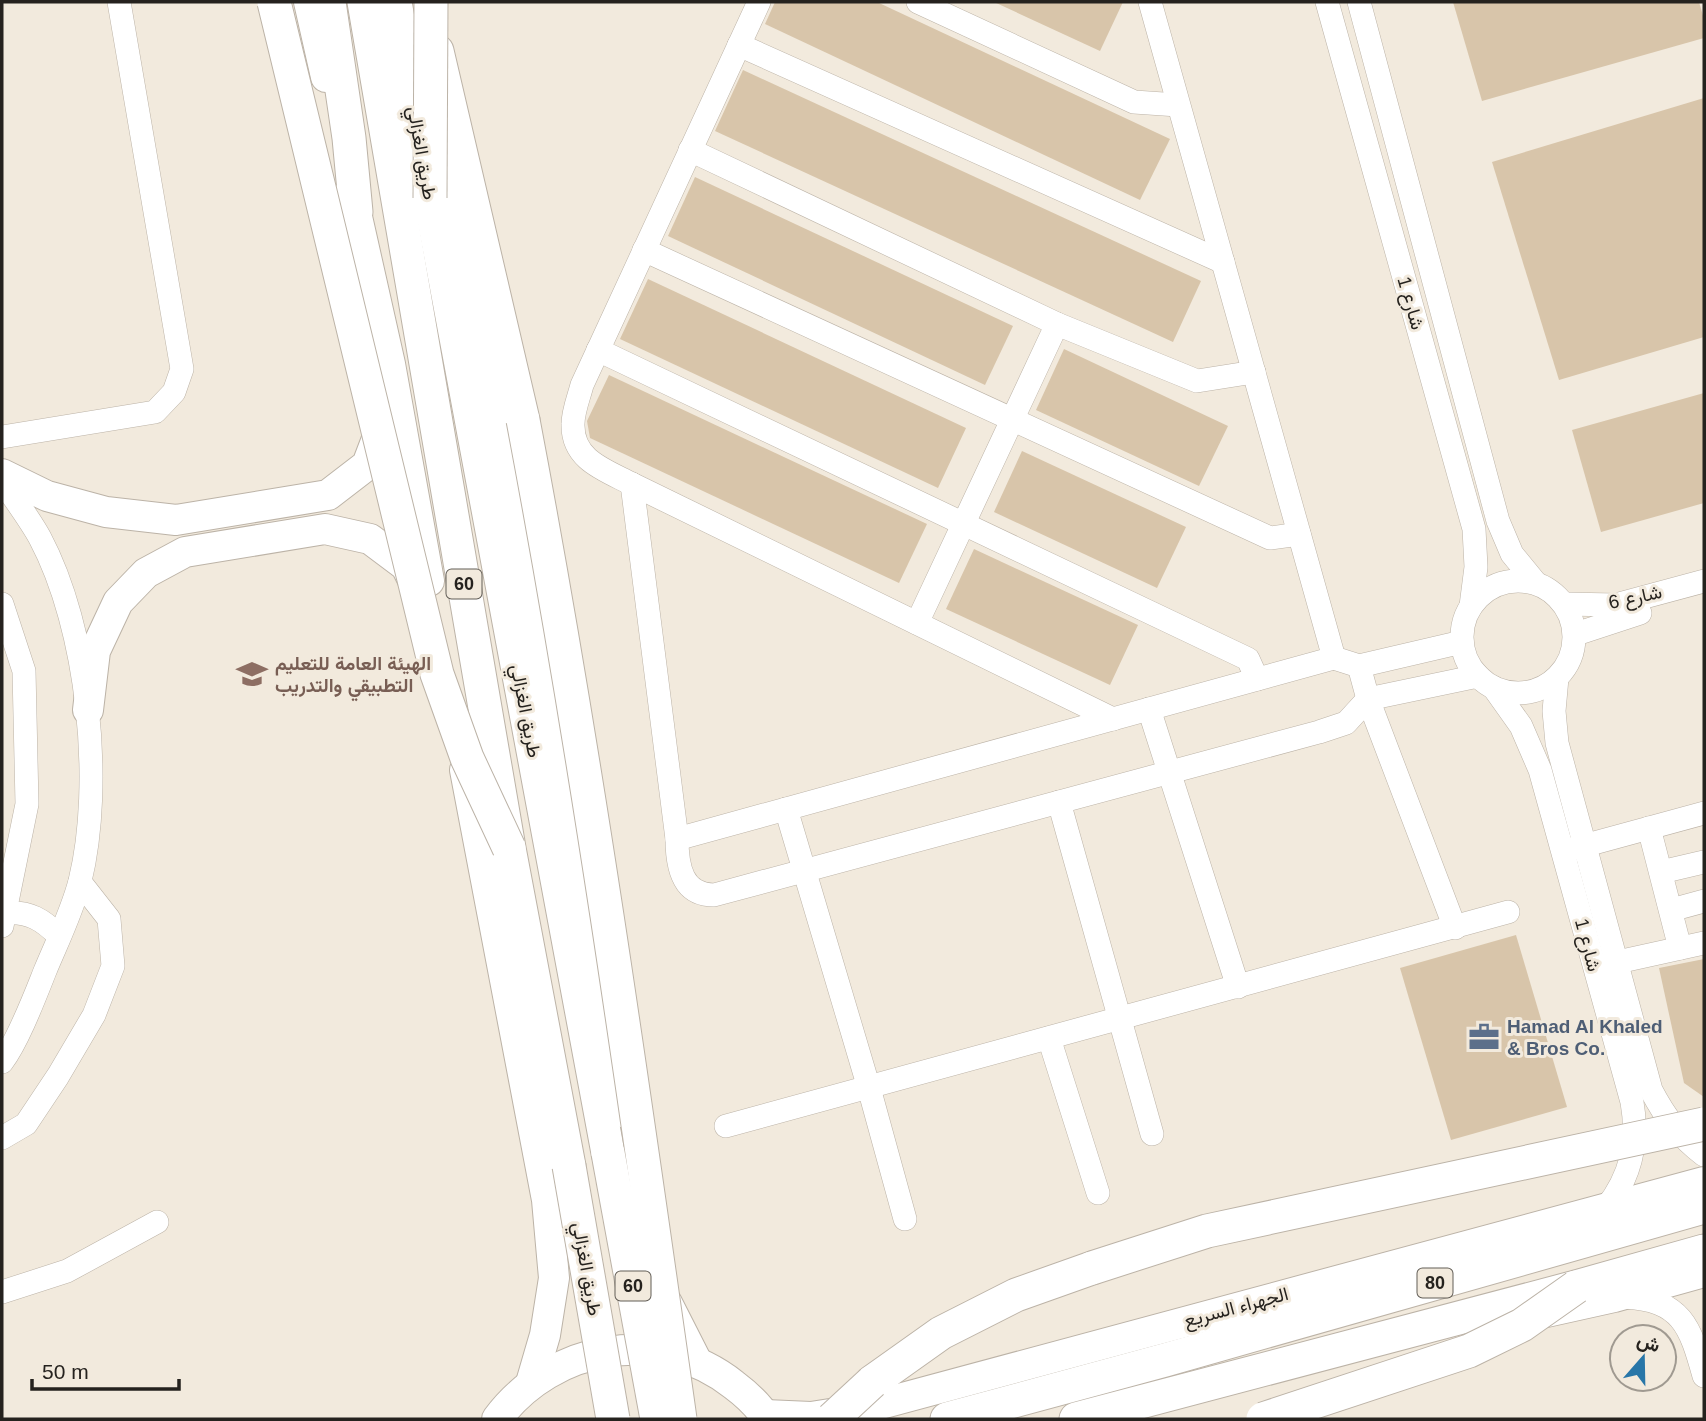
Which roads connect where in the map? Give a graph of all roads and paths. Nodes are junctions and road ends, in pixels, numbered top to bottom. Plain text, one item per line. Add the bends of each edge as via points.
1 (119, 2) edge
2 (274, 2) edge
3 (309, 2) edge
4 (329, 2) edge
5 (364, 2) edge
6 (396, 2) edge
7 (419, 2) edge
8 (425, 2) edge
9 (431, 2) edge
10 (759, 2) edge
11 (918, 2) edge
12 (1150, 2) edge
13 (1327, 2) edge
14 (1359, 2) edge
15 (739, 45) junction
16 (1178, 105) junction
17 (690, 150) junction
18 (430, 198) junction
19 (356, 212) junction
20 (644, 250) junction
21 (1223, 262) junction
22 (1057, 324) junction
23 (598, 351) junction
24 (390, 364) junction
25 (1254, 372) junction
26 (1012, 421) junction
27 (2, 437) edge
28 (2, 474) edge
29 (2, 480) edge
30 (632, 484) junction
31 (964, 524) junction
32 (1299, 534) junction
33 (1704, 580) edge
34 (1535, 582) junction
35 (1704, 595) edge
36 (2, 604) edge
37 (1565, 604) junction
38 (1471, 606) junction
39 (436, 621) junction
40 (916, 623) junction
41 (1576, 634) junction
42 (1462, 642) junction
43 (1334, 658) junction
44 (1359, 666) junction
45 (1557, 678) junction
46 (1257, 679) junction
47 (1486, 682) junction
48 (1368, 699) junction
49 (1149, 709) junction
50 (88, 710) junction
51 (1113, 719) junction
52 (1169, 773) junction
53 (1059, 802) junction
54 (786, 809) junction
55 (1704, 813) edge
56 (1649, 828) junction
57 (677, 839) junction
58 (1585, 845) junction
59 (509, 848) junction
60 (1562, 852) junction
61 (1704, 862) edge
62 (804, 871) junction
63 (1661, 872) junction
64 (80, 883) junction
65 (1704, 901) edge
66 (1671, 910) junction
67 (1508, 912) dead end
68 (4, 920) edge
69 (1454, 928) junction
70 (59, 936) junction
71 (1704, 943) edge
72 (1680, 948) junction
73 (1605, 965) junction
74 (1238, 987) junction
75 (1120, 1019) junction
76 (1049, 1038) junction
77 (2, 1062) edge
78 (869, 1087) junction
79 (1704, 1124) edge
80 (726, 1126) dead end
81 (1152, 1134) dead end
82 (2, 1138) edge
83 (1704, 1155) edge
84 (1704, 1182) edge
85 (1098, 1194) dead end
86 (1704, 1207) edge
87 (1606, 1209) junction
88 (905, 1219) dead end
89 (157, 1222) dead end
90 (1704, 1251) edge
91 (1704, 1272) edge
92 (1576, 1287) junction
93 (2, 1292) edge
94 (1614, 1297) junction
95 (697, 1362) junction
96 (1704, 1376) edge
97 (531, 1383) junction
98 (766, 1417) edge
99 (498, 1419) edge
100 (613, 1419) edge
101 (657, 1419) edge
102 (680, 1419) edge
103 (832, 1419) edge
104 (947, 1419) edge
105 (1076, 1419) edge
106 (1133, 1419) edge
107 (1262, 1419) edge

1 - 27 street via 182,369 174,392 155,412
2 - 59 highway, bridge via 438,674 467,758
3 - 19 main road, طريق الغزالي
4 - 19 highway
5 - 59 highway, طريق الغزالي / 60, bridge
6 - 18 highway, طريق الغزالي / 60, bridge
7 - 95 main road, طريق الغزالي via 645,1248
8 - 102 highway, bridge via 523,420 546,544 625,1028
9 - 18 highway, bridge
10 - 15 street
11 - 16 street via 1134,102
12 - 16 street
13 - 38 street, شارع 1 via 1474,529
14 - 34 street, شارع 1 via 1498,521 1513,554
15 - 17 street
15 - 21 street
16 - 21 street
17 - 20 street
17 - 22 street
18 - 101 highway, طريق الغزالي / 60, bridge
19 - 24 main road, طريق الغزالي
20 - 23 street
20 - 26 street
21 - 25 street
22 - 25 street via 1197,381
22 - 26 street
23 - 30 street via 582,385 573,423 576,447 594,464
23 - 31 street
24 - 28 main road via 383,427 367,466 328,495 176,520 106,512 47,496
24 - 39 main road, طريق الغزالي
25 - 32 street
26 - 31 street
26 - 32 street via 1269,538
29 - 50 street via 40,538 68,607
30 - 40 street
30 - 57 street
31 - 40 street
31 - 46 street via 1248,659
32 - 43 street
33 - 37 street, شارع 6 via 1615,605
34 - 37 street
34 - 38 street via 1499,583
35 - 41 street, شارع 6
36 - 68 street via 24,671 27,804
37 - 41 street
38 - 42 street
39 - 50 main road via 406,566 370,539 325,529 185,552 146,573 118,602 95,651
39 - 97 main road, طريق الغزالي via 547,1200 554,1278
40 - 51 street
41 - 45 street via 1569,662
42 - 44 street
42 - 47 street via 1467,661
43 - 44 street
43 - 46 street
44 - 48 street
45 - 47 street via 1538,690 1516,693
45 - 58 street, شارع 1 via 1557,743
46 - 49 street
47 - 48 street
47 - 60 street, شارع 1 via 1508,706 1532,747
48 - 52 street via 1346,723
48 - 69 street
49 - 51 street
49 - 52 street
50 - 64 street via 91,785
51 - 54 street
52 - 53 street
52 - 74 street
53 - 62 street
53 - 75 street
54 - 57 street
54 - 62 street
55 - 56 street
56 - 58 street
56 - 63 street
57 - 62 street via 677,857 688,886 700,895
58 - 60 street
58 - 73 street, شارع 1
59 - 100 highway, طريق الغزالي / 60, bridge
60 - 73 street, شارع 1
61 - 63 street
62 - 78 street
63 - 66 street
64 - 70 street
64 - 82 street via 109,919 113,966 94,1015 58,1076 26,1124
65 - 66 street
66 - 72 street
67 - 69 street
68 - 70 street via 22,912 44,921
69 - 74 street
70 - 77 street
71 - 72 street
72 - 73 street
73 - 83 street, شارع 1 via 1664,1115
73 - 87 street, شارع 1 via 1635,1134 1627,1174
74 - 75 street
75 - 76 street
75 - 81 street
76 - 78 street
76 - 85 street
78 - 80 street
78 - 88 street
79 - 103 highway, bridge via 1208,1231 1091,1268 1016,1295 941,1334 872,1382
84 - 87 main road, الجهراء السريع
86 - 104 highway, الجهراء السريع / 80
87 - 98 main road, الجهراء السريع via 862,1409 811,1417
89 - 93 street via 67,1272
90 - 92 highway, 80
91 - 94 main road
92 - 105 highway, 80
92 - 107 highway, bridge via 1522,1325 1469,1352
94 - 96 street via 1647,1298 1671,1309 1687,1326
94 - 106 main road
95 - 97 main road via 663,1352 628,1349 579,1357
95 - 98 main road via 738,1387
97 - 99 main road

